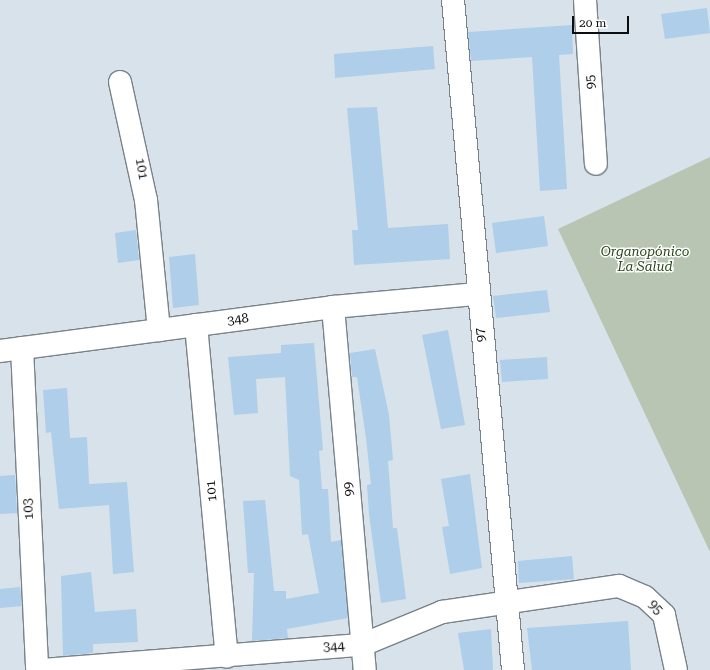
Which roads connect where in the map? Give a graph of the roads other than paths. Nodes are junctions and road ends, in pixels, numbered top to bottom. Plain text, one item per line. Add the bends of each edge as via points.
1 (453, 0) edge
2 (586, 0) edge
3 (120, 82) dead end
4 (596, 164) dead end
5 (477, 294) junction
6 (333, 307) junction
7 (196, 325) junction
8 (159, 330) junction
9 (22, 348) junction
10 (0, 351) edge
11 (620, 586) joint
12 (507, 601) junction
13 (362, 645) junction
14 (227, 657) junction
15 (184, 665) edge
16 (37, 670) edge
17 (42, 670) edge
18 (365, 670) edge
19 (513, 670) edge
20 (676, 670) edge

1 - 5 street, 97
2 - 4 street, 95
3 - 8 street, 101 via 146,200
5 - 6 street, 348
5 - 12 street, 97
6 - 7 street, 348
6 - 13 street, 99
7 - 8 street, 348
7 - 14 street, 101
8 - 9 street, 348
9 - 10 street, 348
9 - 16 street, 103
11 - 12 street, 344
11 - 20 street, 95 via 646,597 664,616
12 - 13 street, 344 via 442,612
12 - 19 street, 97
13 - 14 street, 344
13 - 18 street, 99
14 - 15 street, 344
15 - 17 street, 344

